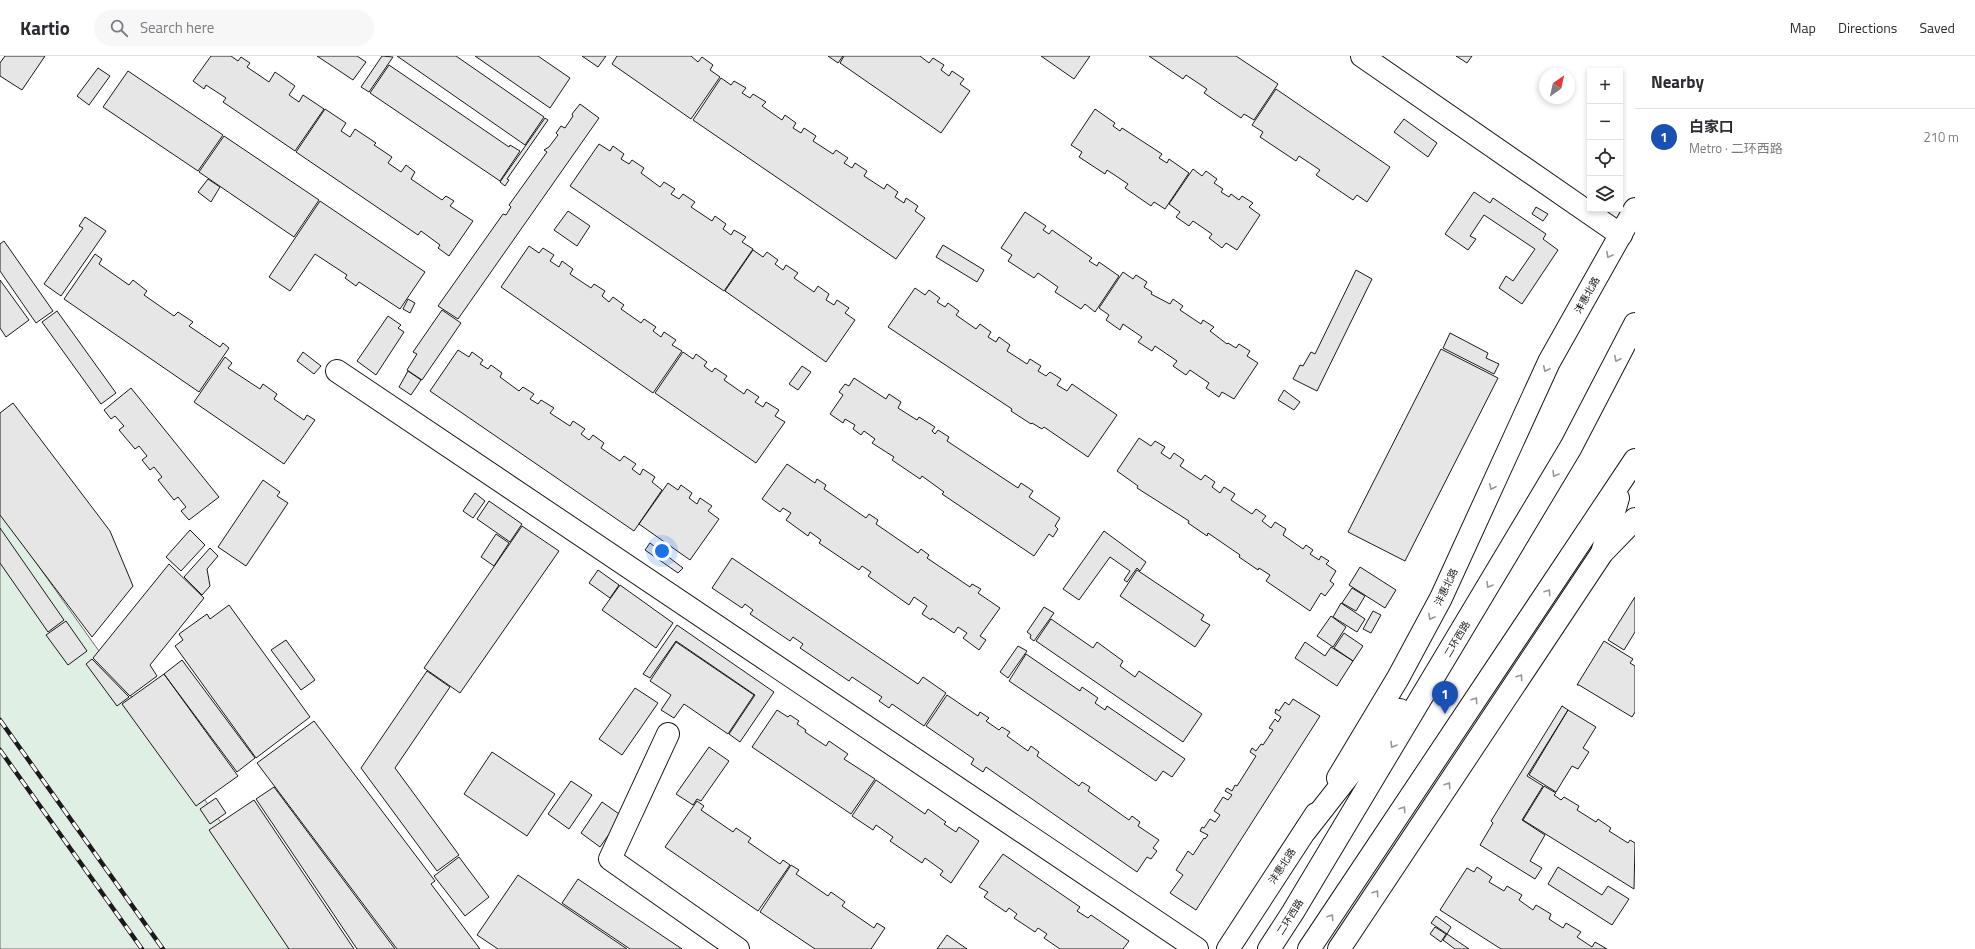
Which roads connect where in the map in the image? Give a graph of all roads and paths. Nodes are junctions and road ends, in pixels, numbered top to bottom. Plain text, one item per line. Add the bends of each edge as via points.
1 (1362, 56) edge
2 (1635, 209) edge
3 (1621, 234) junction
4 (1635, 324) edge
5 (337, 371) dead end
6 (1630, 469) edge
7 (1635, 519) edge
8 (1602, 553) junction
9 (1456, 640) junction
10 (668, 734) dead end
11 (1306, 830) junction
12 (738, 949) edge
13 (1197, 949) edge
14 (1228, 949) edge
15 (1269, 949) edge
16 (1309, 949) edge
17 (1339, 949) edge

1 - 3 main road
2 - 3 main road, 沣惠北路
3 -> 11 main road, 沣惠北路 via 1549,362 1441,598 1398,678
4 -> 9 main road, 二环西路 via 1571,447
5 - 13 main road
6 - 8 main road
16 -> 6 main road
7 - 8 main road
17 -> 8 main road
9 - 11 main road
9 -> 15 main road, 二环西路
10 - 12 main road via 610,859
11 - 14 main road, 沣惠北路

